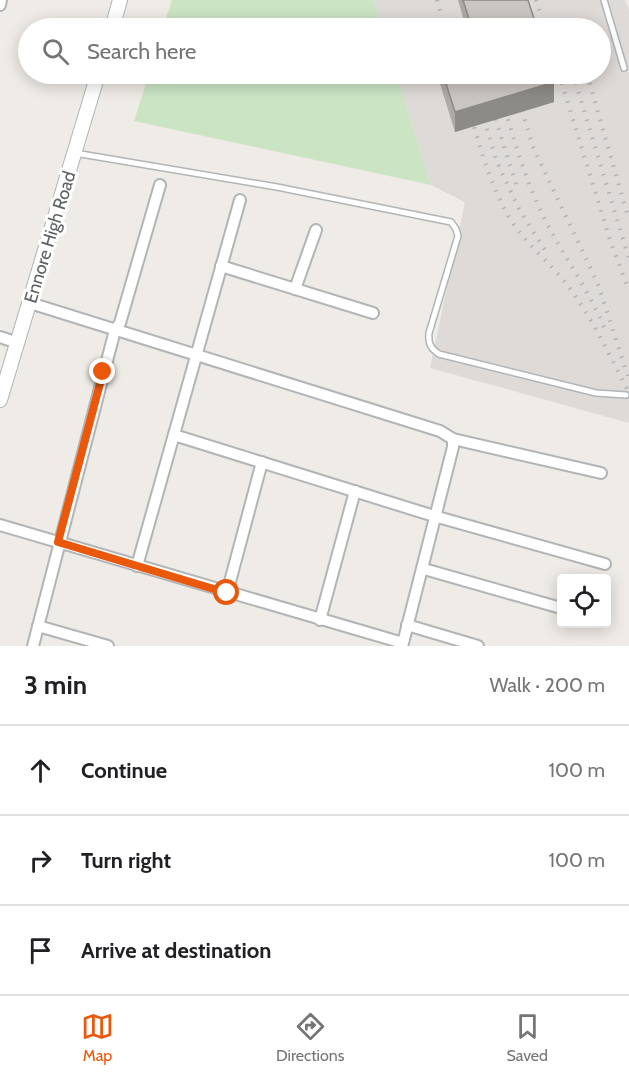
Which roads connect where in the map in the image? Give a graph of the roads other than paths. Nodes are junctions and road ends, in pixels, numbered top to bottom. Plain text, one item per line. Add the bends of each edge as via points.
1 (1, 0) edge
2 (120, 0) edge
3 (604, 0) edge
4 (0, 5) edge
5 (115, 18) edge
6 (609, 18) edge
7 (611, 24) edge
8 (624, 68) dead end
9 (95, 84) edge
10 (75, 153) junction
11 (160, 185) dead end
12 (240, 200) dead end
13 (316, 230) dead end
14 (221, 266) junction
15 (295, 289) junction
16 (30, 303) junction
17 (373, 313) dead end
18 (115, 330) junction
19 (0, 337) edge
20 (18, 343) junction
21 (196, 355) junction
22 (626, 395) dead end
23 (0, 400) edge
24 (174, 435) junction
25 (453, 439) junction
26 (262, 462) junction
27 (602, 473) dead end
28 (355, 491) junction
29 (434, 516) junction
30 (0, 525) edge
31 (58, 542) junction
32 (605, 564) dead end
33 (138, 566) junction
34 (424, 569) junction
35 (227, 593) junction
36 (557, 607) edge
37 (320, 620) junction
38 (407, 625) junction
39 (38, 626) junction
40 (403, 644) edge
41 (33, 646) edge
42 (108, 646) edge
43 (478, 646) edge

1 - 4 street
2 - 5 main road
3 - 6 lane
7 - 8 lane
9 - 10 main road, Ennore High Road
10 - 16 main road, Ennore High Road
10 - 22 lane via 288,189 451,222 458,236 429,333 432,349 439,354 596,393
11 - 18 street
12 - 14 street
13 - 15 street
14 - 15 street
14 - 21 street
15 - 17 street
16 - 18 street
16 - 20 main road, Ennore High Road
18 - 21 street
18 - 31 street
19 - 20 street
20 - 23 main road, Ennore High Road
21 - 24 street
21 - 25 street via 440,431
24 - 26 street
24 - 33 street
25 - 27 street
25 - 29 street
26 - 28 street
26 - 35 street
28 - 29 street
28 - 37 street
29 - 32 street
29 - 34 street
30 - 31 street
31 - 33 street
31 - 39 street
33 - 35 street
34 - 36 street
34 - 38 street
35 - 37 street
37 - 40 street
38 - 40 street
38 - 43 street
39 - 41 street
39 - 42 street

